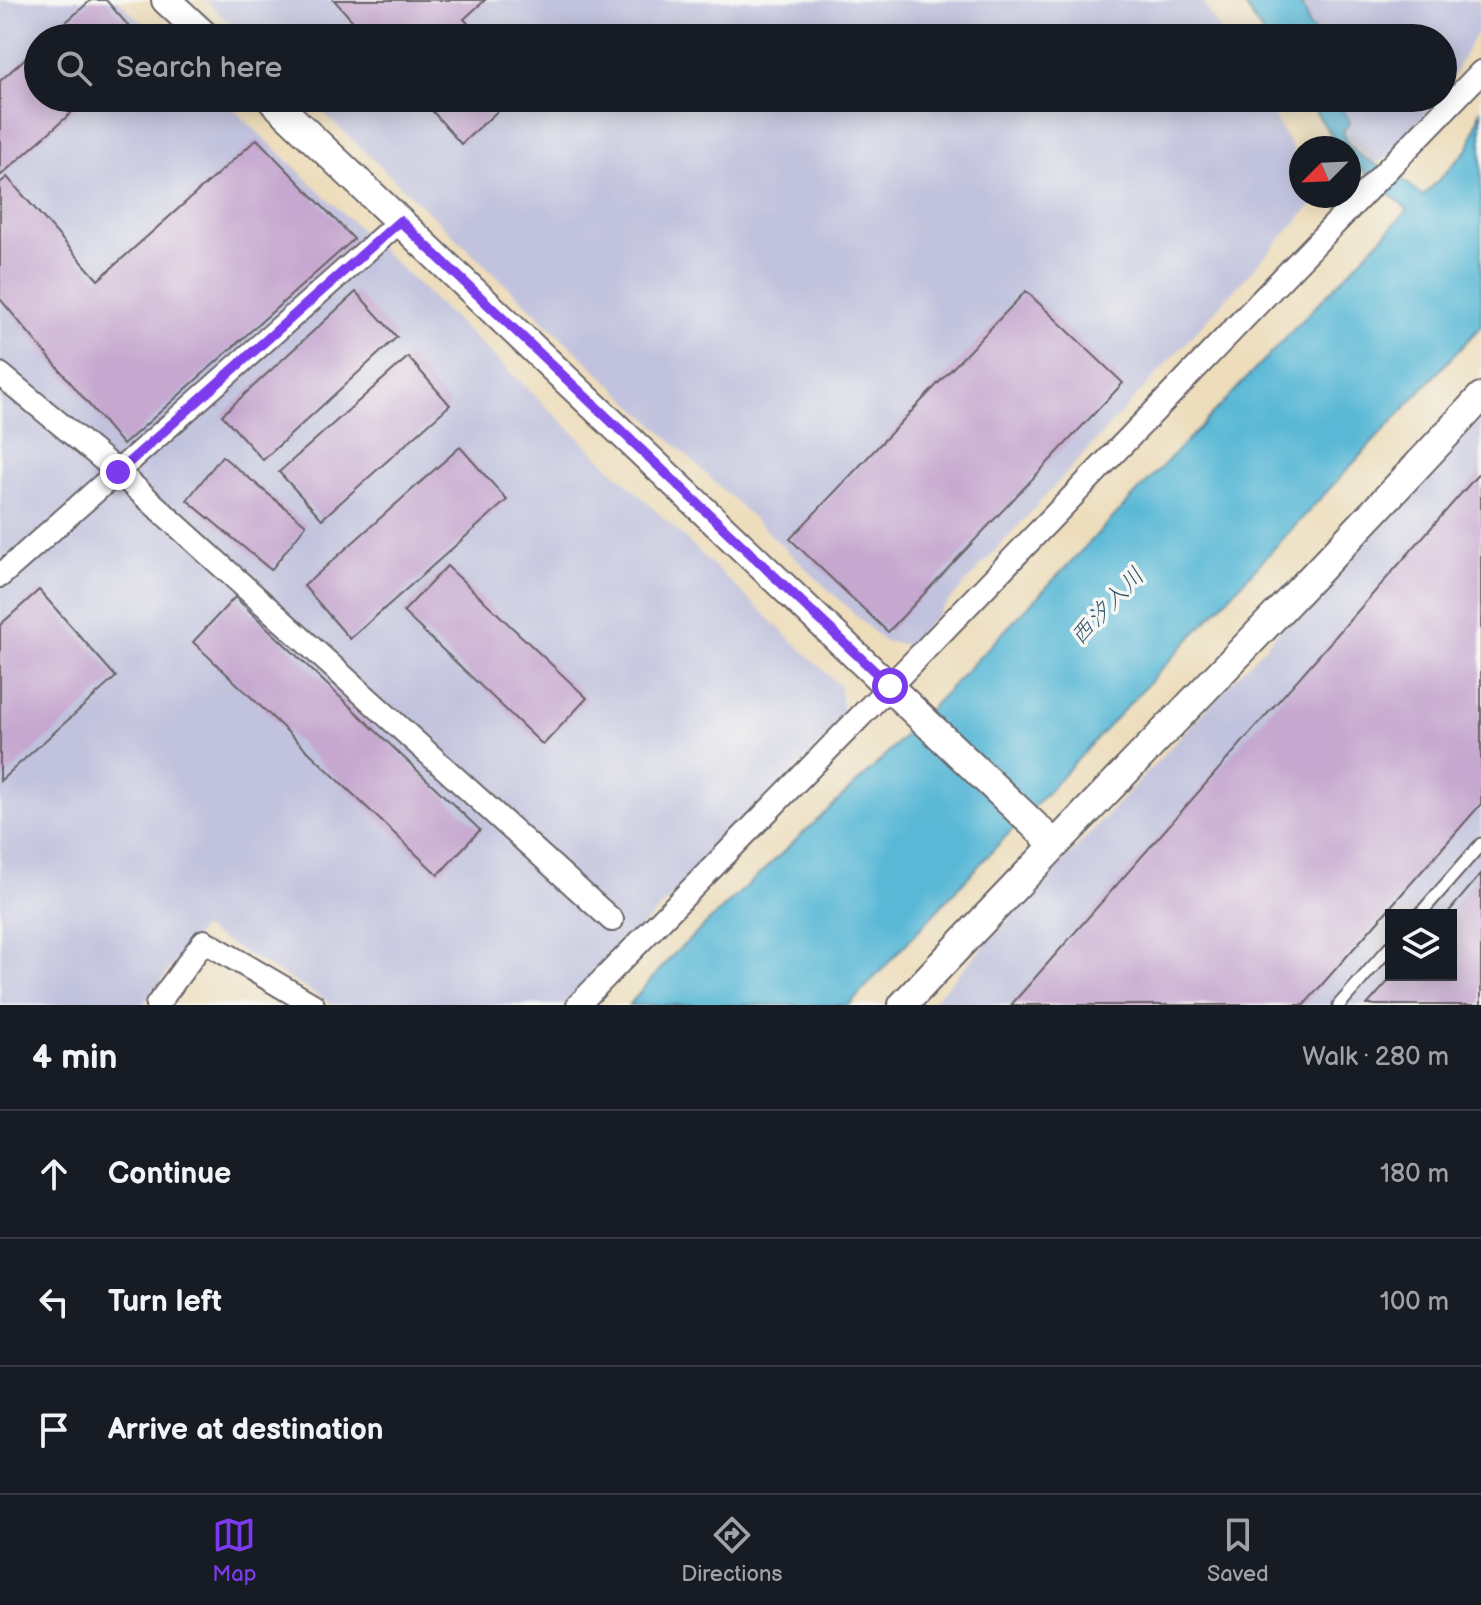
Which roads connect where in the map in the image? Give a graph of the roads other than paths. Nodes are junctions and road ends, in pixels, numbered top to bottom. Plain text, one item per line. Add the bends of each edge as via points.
1 (166, 0) edge
2 (192, 24) edge
3 (1481, 72) edge
4 (1457, 97) edge
5 (285, 112) edge
6 (1442, 112) edge
7 (400, 221) junction
8 (0, 374) edge
9 (1481, 397) edge
10 (118, 472) junction
11 (0, 576) edge
12 (890, 686) junction
13 (1054, 844) junction
14 (1481, 844) edge
15 (1424, 909) edge
16 (612, 920) dead end
17 (1385, 953) edge
18 (157, 1005) edge
19 (313, 1005) edge
20 (578, 1005) edge
21 (903, 1005) edge
22 (1339, 1005) edge

1 - 2 street
3 - 4 street
5 - 7 street
6 - 12 street
7 - 10 street
7 - 12 street
8 - 10 street
9 - 13 street
10 - 11 street
10 - 16 street
12 - 13 street
12 - 20 street
13 - 21 street
14 - 15 lane
17 - 22 lane
18 - 19 street via 204,941

